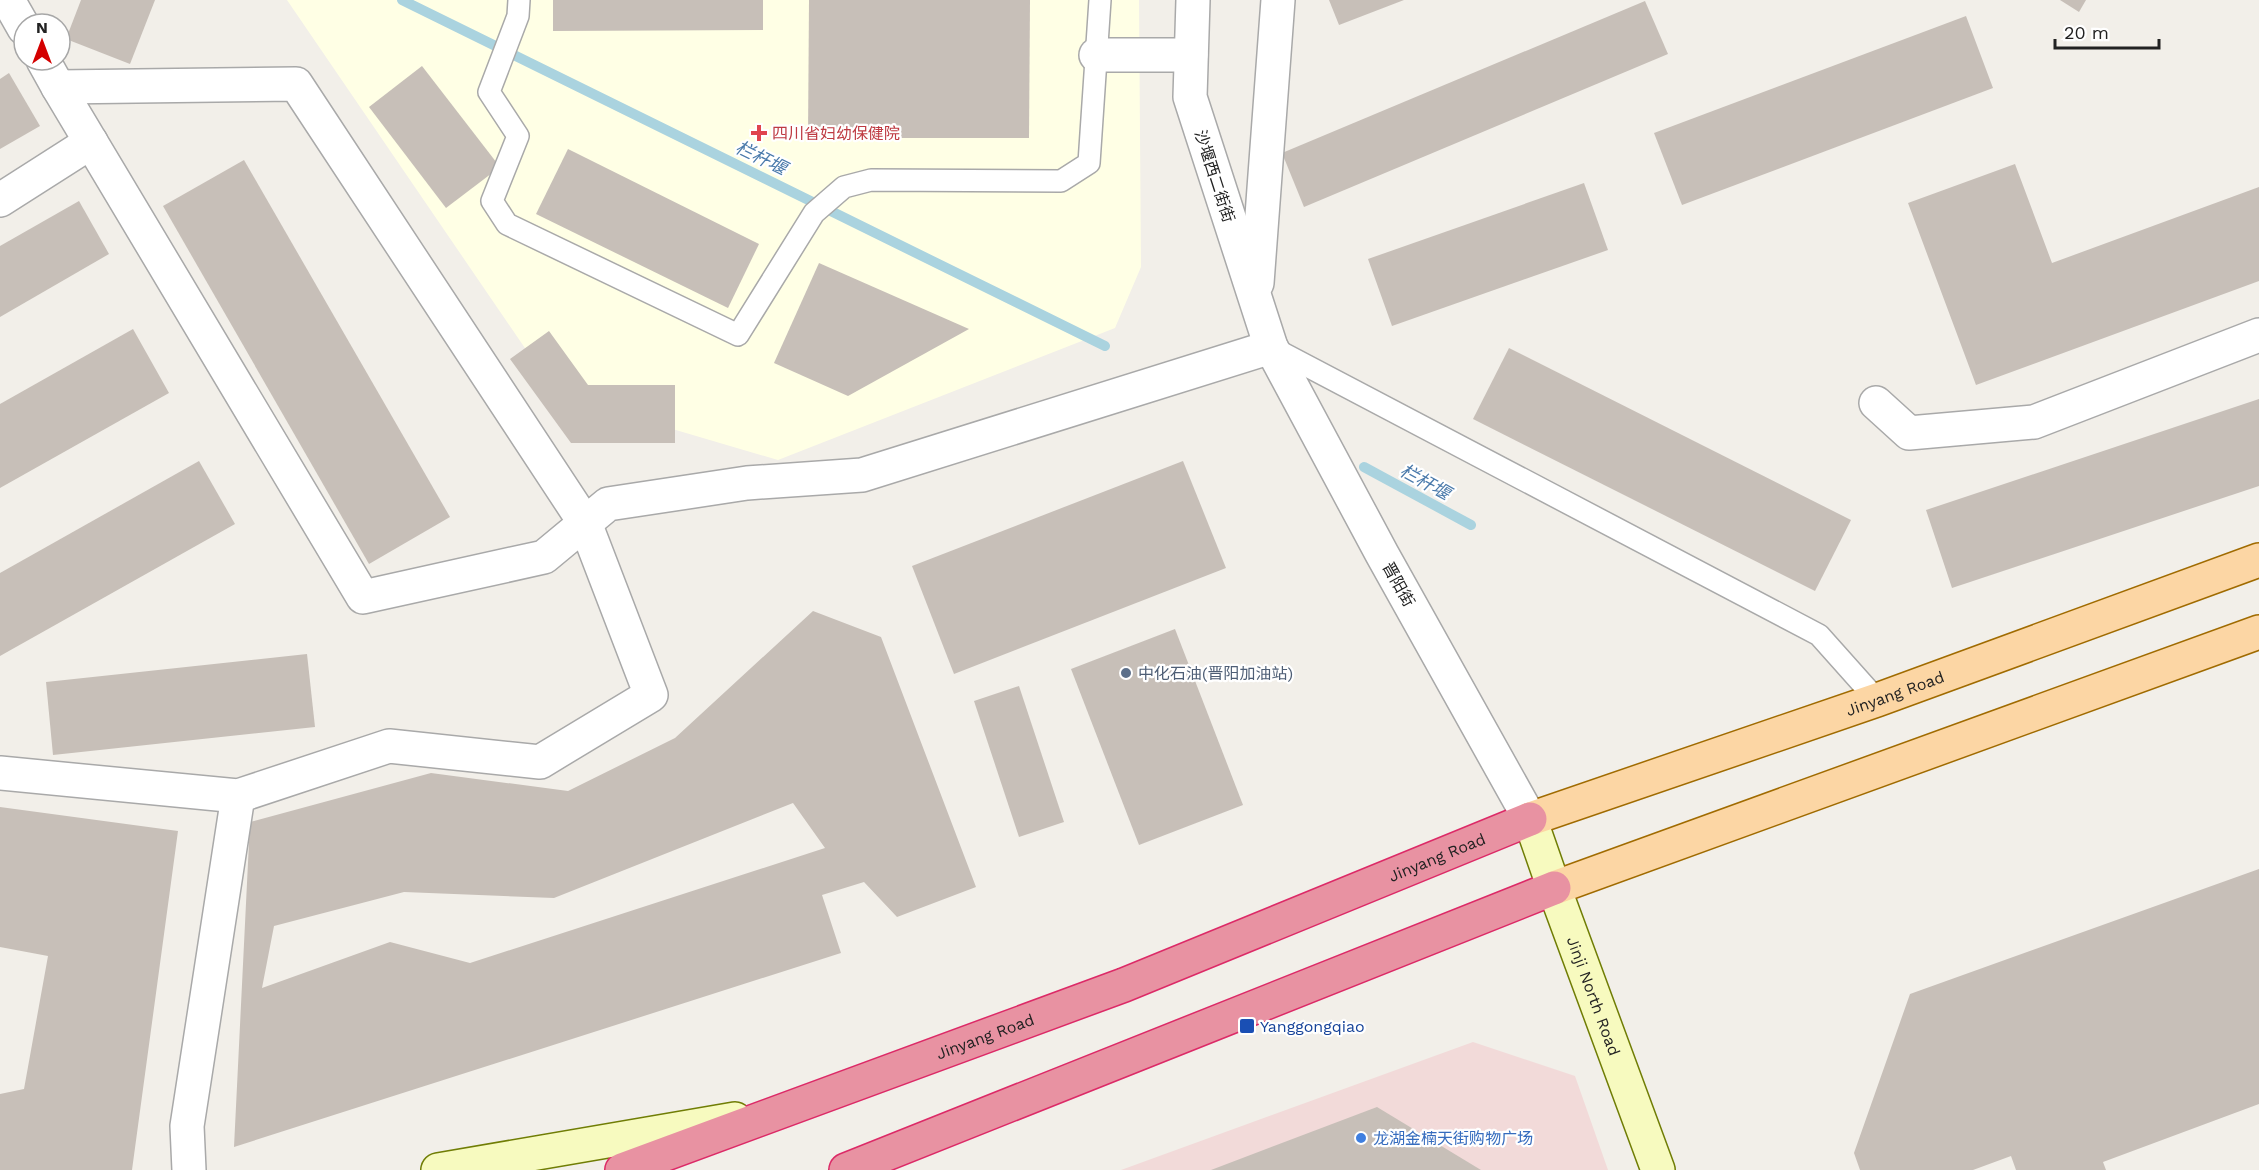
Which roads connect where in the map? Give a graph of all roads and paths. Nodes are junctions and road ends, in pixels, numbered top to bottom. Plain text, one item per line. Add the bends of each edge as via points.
1 (519, 0) edge
2 (1100, 0) edge
3 (1192, 0) edge
4 (1278, 0) edge
5 (1096, 55) junction
6 (1191, 55) junction
7 (50, 74) edge
8 (91, 142) junction
9 (0, 200) edge
10 (1256, 300) junction
11 (2259, 335) edge
12 (1271, 347) junction
13 (1876, 403) dead end
14 (585, 523) junction
15 (2259, 560) edge
16 (2259, 632) edge
17 (1877, 700) junction
18 (0, 773) edge
19 (238, 796) junction
20 (1530, 819) junction
21 (1554, 888) junction
22 (784, 1111) junction
23 (189, 1170) edge
24 (438, 1170) edge
25 (622, 1170) edge
26 (846, 1170) edge
27 (1658, 1170) edge

1 - 5 lane via 518,16 489,92 518,135 492,201 507,224 738,335 814,213 844,187 871,180 1061,181 1089,163
2 - 5 lane
3 - 6 street, 沙堰西二街街
4 - 10 street
5 - 6 street
6 - 10 street, 沙堰西二街街 via 1190,97
7 - 8 street
7 - 14 street via 296,84
8 - 9 street
8 - 14 street via 363,597 544,557
10 - 12 street, 沙堰西二街街
11 - 13 street via 2034,422 1909,432
12 - 14 street via 862,475 747,483 608,504
12 - 17 lane via 1819,635
12 - 20 street, 晋阳街
14 - 19 street via 651,695 540,762 389,746
15 - 17 main road, Jinyang Road
16 - 21 main road
17 - 20 main road, Jinyang Road
18 - 19 street
19 - 23 street via 187,1125
20 - 21 street, Jinji North Road
20 - 22 highway, Jinyang Road via 1124,985
21 - 26 highway
21 - 27 street, Jinji North Road
22 - 24 street
22 - 25 highway, Jinyang Road

